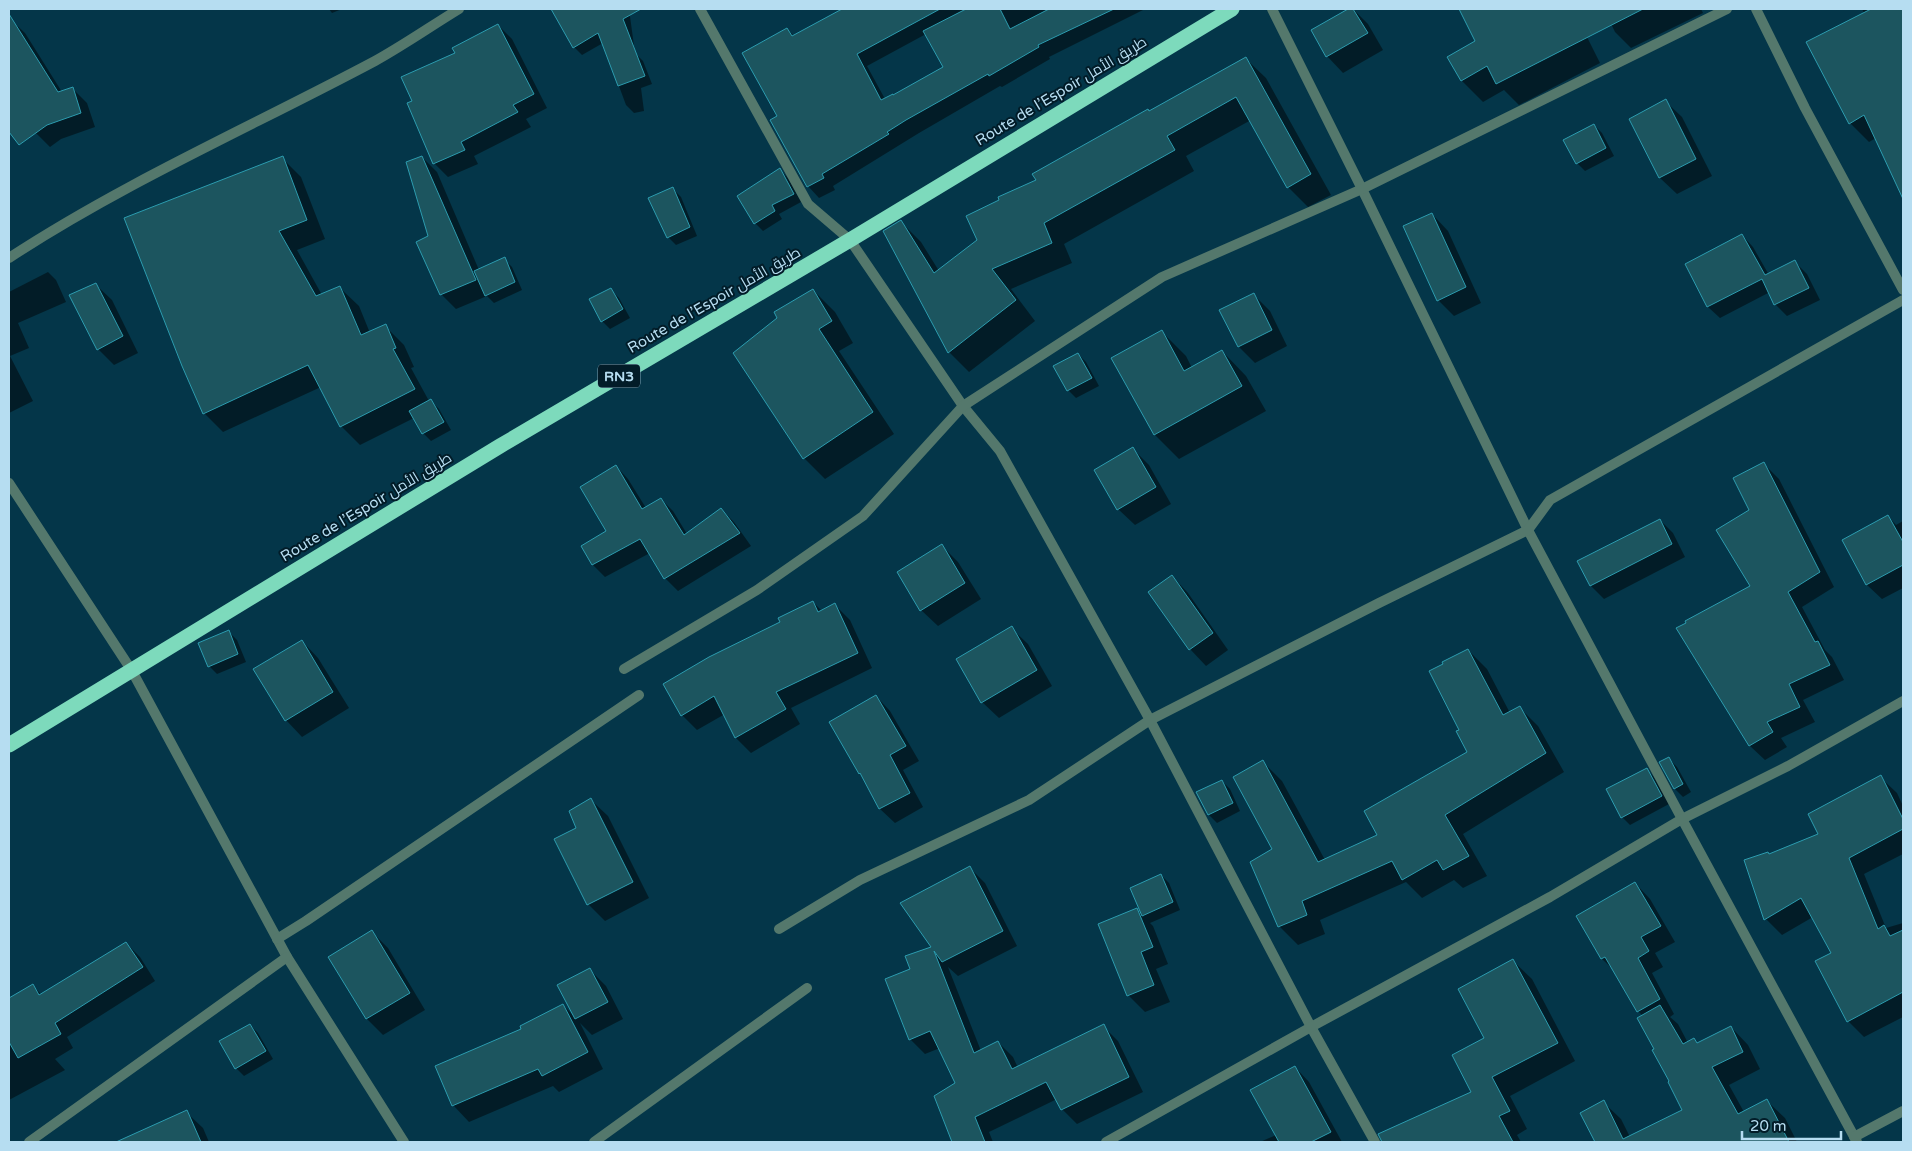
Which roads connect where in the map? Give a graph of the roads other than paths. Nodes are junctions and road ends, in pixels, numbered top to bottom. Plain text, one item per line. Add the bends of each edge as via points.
1 (459, 9) edge
2 (700, 9) edge
3 (1272, 9) edge
4 (1727, 9) edge
5 (1756, 9) edge
6 (1227, 10) edge
7 (1362, 189) junction
8 (850, 240) junction
9 (9, 258) edge
10 (1903, 290) edge
11 (1903, 300) edge
12 (962, 406) junction
13 (9, 483) edge
14 (1528, 530) junction
15 (624, 669) dead end
16 (132, 671) junction
17 (639, 695) dead end
18 (1903, 701) edge
19 (1150, 720) junction
20 (9, 745) edge
21 (1682, 819) junction
22 (779, 929) dead end
23 (277, 939) junction
24 (287, 957) junction
25 (808, 988) dead end
26 (1311, 1027) junction
27 (1903, 1111) edge
28 (1855, 1139) edge
29 (29, 1142) edge
30 (404, 1142) edge
31 (594, 1142) edge
32 (1106, 1142) edge
33 (1375, 1142) edge

1 - 9 street via 378,59 48,232
2 - 8 street via 808,204
3 - 7 street
4 - 7 street
5 - 10 street
6 - 8 highway, Route de l’Espoir طريق الأمل / RN3
7 - 12 street via 1162,277
7 - 14 street
8 - 12 street
8 - 16 highway, Route de l’Espoir طريق الأمل / RN3 via 500,446
11 - 14 street via 1550,500
12 - 15 street via 863,516 757,590
12 - 19 street via 1000,451
13 - 16 street
14 - 19 street
14 - 21 street
16 - 20 highway, Route de l’Espoir طريق الأمل / RN3
16 - 23 street
17 - 23 street
18 - 21 street via 1788,766
19 - 22 street via 1029,800 860,880
19 - 26 street
21 - 26 street via 1550,898
21 - 28 street
23 - 24 street
24 - 29 street
24 - 30 street
25 - 31 street
26 - 32 street
26 - 33 street
27 - 28 street

